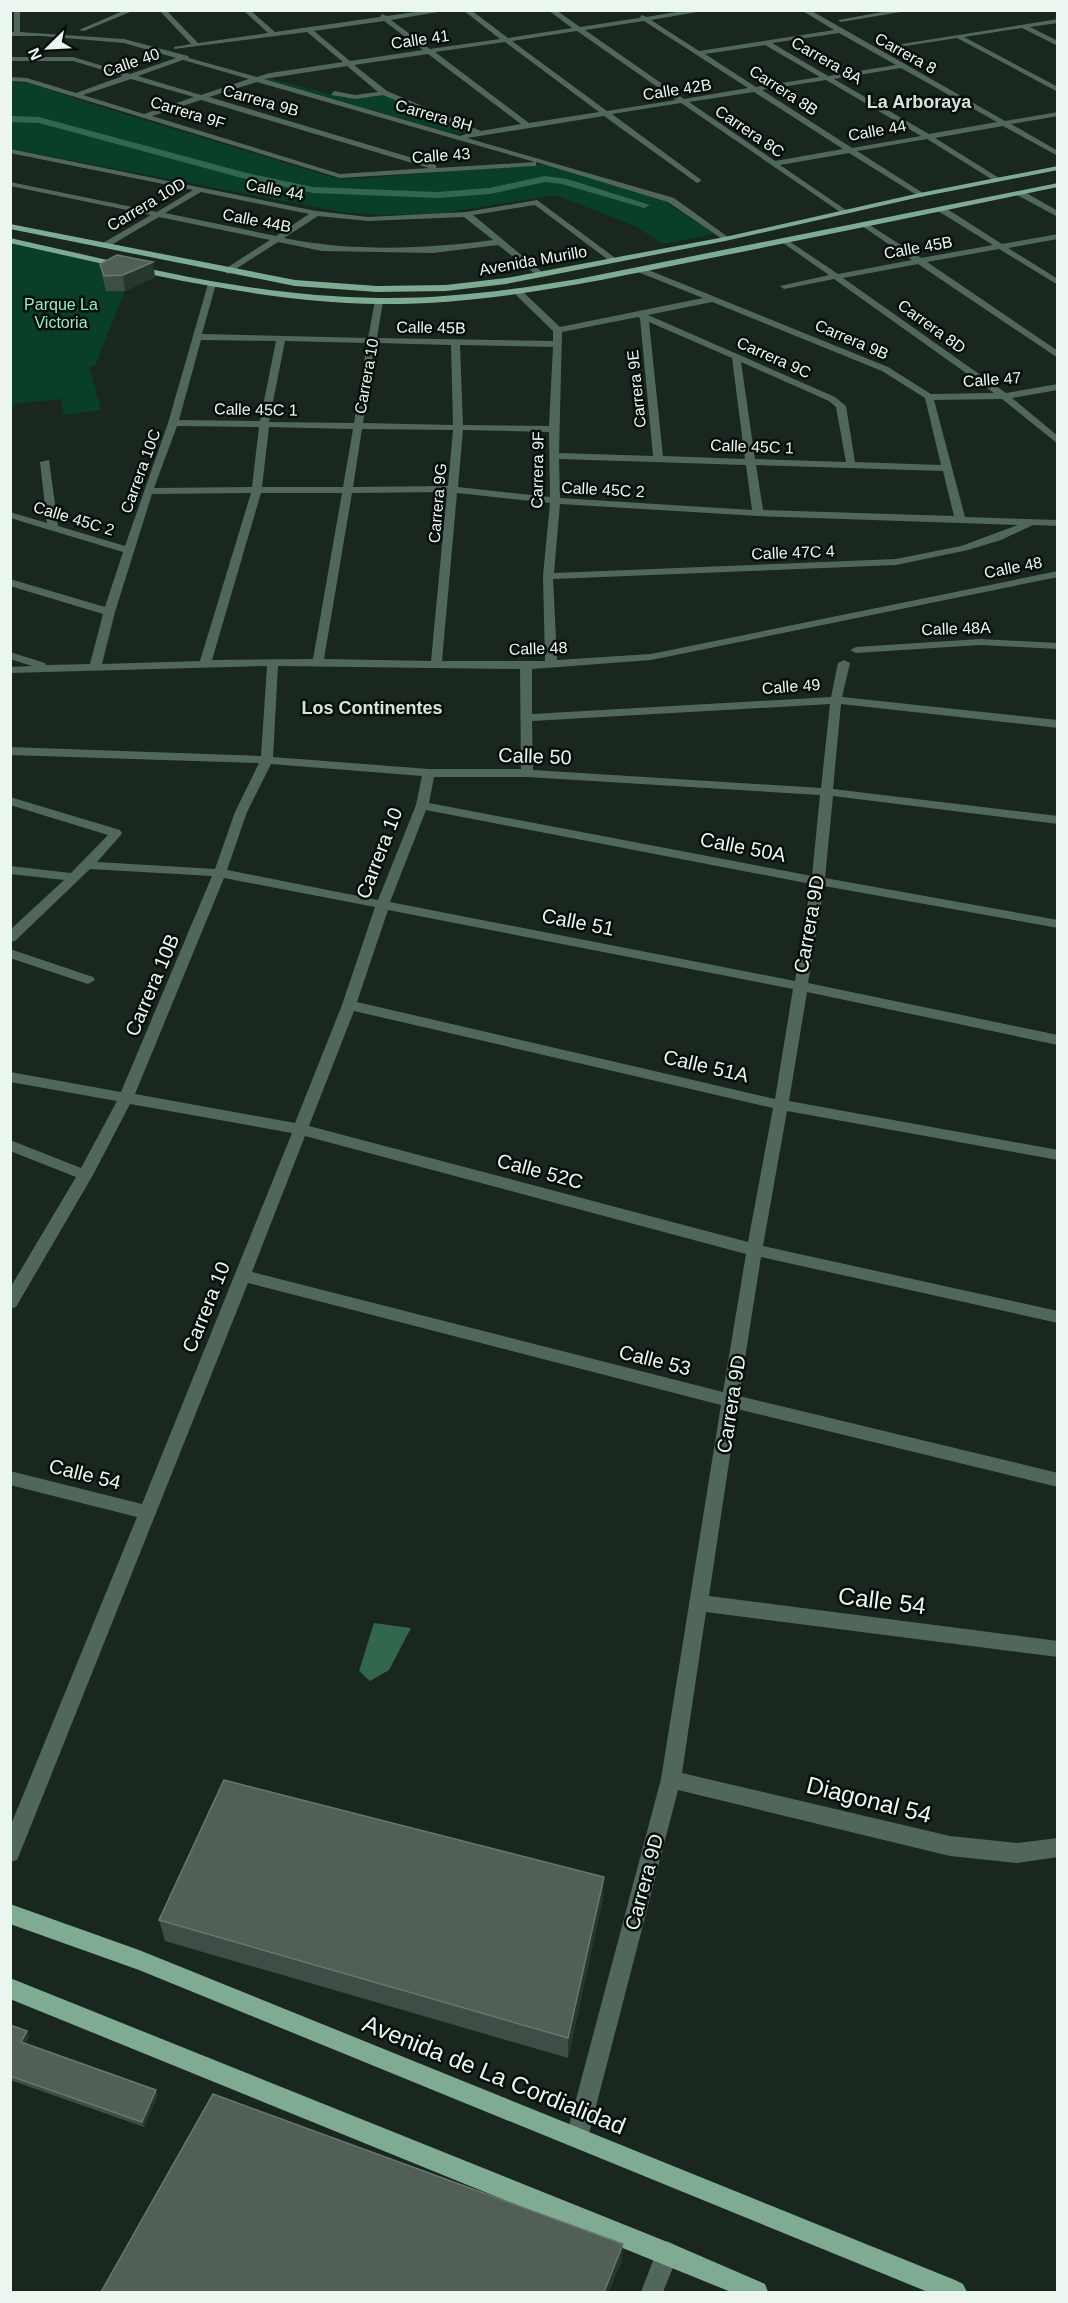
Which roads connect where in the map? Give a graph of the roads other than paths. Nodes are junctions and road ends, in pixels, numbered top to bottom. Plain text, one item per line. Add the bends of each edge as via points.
1 (18, 10) edge
2 (132, 10) edge
3 (162, 10) edge
4 (246, 10) edge
5 (375, 10) edge
6 (447, 10) edge
7 (466, 10) edge
8 (552, 10) edge
9 (632, 10) edge
10 (706, 10) edge
11 (804, 10) edge
12 (910, 10) edge
13 (833, 15) dead end
14 (386, 19) junction
15 (645, 19) junction
16 (842, 20) junction
17 (1058, 21) edge
18 (1024, 27) junction
19 (578, 29) junction
20 (82, 30) junction
21 (309, 30) junction
22 (857, 30) dead end
23 (14, 31) edge
24 (838, 31) junction
25 (274, 35) junction
26 (867, 35) dead end
27 (137, 37) joint
28 (959, 37) junction
29 (506, 39) junction
30 (124, 40) joint
31 (765, 42) junction
32 (1058, 44) edge
33 (886, 46) junction
34 (195, 50) junction
35 (429, 51) junction
36 (698, 53) junction
37 (184, 57) junction
38 (10, 59) edge
39 (349, 63) junction
40 (901, 66) junction
41 (270, 75) junction
42 (131, 76) junction
43 (255, 78) junction
44 (828, 78) junction
45 (10, 80) edge
46 (756, 90) junction
47 (1058, 90) edge
48 (384, 93) junction
49 (76, 95) junction
50 (198, 98) junction
51 (681, 102) junction
52 (606, 114) junction
53 (1058, 114) edge
54 (144, 116) junction
55 (1016, 121) junction
56 (1004, 124) junction
57 (528, 126) junction
58 (483, 134) junction
59 (927, 136) junction
60 (456, 137) junction
61 (1058, 145) edge
62 (849, 149) junction
63 (10, 151) edge
64 (1058, 154) edge
65 (545, 163) junction
66 (772, 164) junction
67 (1058, 168) edge
68 (441, 170) junction
69 (340, 176) joint
70 (996, 180) junction
71 (697, 181) dead end
72 (10, 184) edge
73 (1058, 185) edge
74 (201, 189) junction
75 (1020, 193) junction
76 (920, 195) junction
77 (941, 209) junction
78 (843, 212) junction
79 (316, 213) junction
80 (466, 214) junction
81 (158, 215) junction
82 (1058, 215) edge
83 (864, 225) junction
84 (10, 226) edge
85 (1058, 236) edge
86 (275, 239) junction
87 (725, 239) junction
88 (10, 240) edge
89 (786, 241) junction
90 (501, 242) junction
91 (106, 245) junction
92 (1001, 246) junction
93 (614, 260) junction
94 (921, 261) junction
95 (641, 270) junction
96 (228, 271) junction
97 (539, 274) junction
98 (836, 277) junction
99 (1058, 283) edge
100 (212, 284) junction
101 (784, 286) dead end
102 (519, 293) junction
103 (713, 299) junction
104 (379, 301) junction
105 (642, 315) junction
106 (558, 330) junction
107 (197, 337) junction
108 (281, 339) junction
109 (372, 341) junction
110 (455, 342) junction
111 (556, 344) junction
112 (1058, 355) edge
113 (736, 357) junction
114 (1058, 387) edge
115 (1004, 396) junction
116 (928, 397) junction
117 (173, 423) junction
118 (264, 425) junction
119 (358, 426) junction
120 (458, 428) junction
121 (554, 429) junction
122 (1058, 441) edge
123 (556, 456) junction
124 (658, 459) junction
125 (750, 461) junction
126 (45, 462) dead end
127 (851, 465) junction
128 (947, 468) junction
129 (257, 489) junction
130 (347, 489) junction
131 (453, 489) junction
132 (148, 491) junction
133 (555, 501) junction
134 (758, 513) junction
135 (10, 515) edge
136 (960, 519) junction
137 (1032, 522) junction
138 (1058, 523) edge
139 (54, 526) junction
140 (129, 550) junction
141 (1058, 574) edge
142 (548, 576) junction
143 (10, 582) edge
144 (109, 612) junction
145 (1058, 646) edge
146 (856, 650) dead end
147 (10, 655) edge
148 (273, 662) junction
149 (844, 663) dead end
150 (205, 664) junction
151 (318, 664) junction
152 (551, 665) junction
153 (436, 666) junction
154 (526, 666) junction
155 (95, 667) junction
156 (52, 668) junction
157 (10, 670) edge
158 (836, 700) junction
159 (526, 718) junction
160 (1058, 724) edge
161 (10, 751) edge
162 (267, 760) junction
163 (429, 773) junction
164 (527, 773) junction
165 (828, 792) junction
166 (10, 801) edge
167 (422, 805) junction
168 (1058, 820) edge
169 (87, 865) junction
170 (10, 870) edge
171 (220, 873) junction
172 (74, 878) junction
173 (818, 881) junction
174 (383, 904) junction
175 (1058, 924) edge
176 (10, 938) edge
177 (10, 953) edge
178 (88, 980) dead end
179 (799, 986) junction
180 (349, 1005) junction
181 (1058, 1040) edge
182 (10, 1077) edge
183 (127, 1096) junction
184 (781, 1105) junction
185 (300, 1129) junction
186 (10, 1145) edge
187 (1058, 1155) edge
188 (85, 1175) junction
189 (754, 1250) junction
190 (243, 1276) junction
191 (10, 1303) edge
192 (1058, 1317) edge
193 (732, 1401) junction
194 (10, 1478) edge
195 (1058, 1480) edge
196 (148, 1513) junction
197 (699, 1603) junction
198 (1058, 1649) edge
199 (671, 1779) junction
200 (1058, 1847) edge
201 (10, 1853) edge
202 (10, 1914) edge
203 (10, 1988) edge
204 (577, 2137) junction
205 (667, 2253) junction
206 (652, 2292) edge
207 (757, 2292) edge
208 (955, 2292) edge

1 - 23 street
2 - 20 street
3 - 34 street
4 - 25 street
5 - 14 street
6 - 14 street, Calle 40
7 - 29 street
8 - 19 street, Carrera 8C
9 - 15 street, Carrera 8B
10 - 15 street, Calle 41
11 - 24 street, Carrera 8
12 - 16 street
13 - 16 street, Carrera 8
14 - 21 street, Calle 40
14 - 35 street
15 - 19 street, Calle 41
15 - 36 street, Carrera 8B
16 - 22 street, Carrera 8
17 - 18 street
18 - 28 street
18 - 32 street
19 - 29 street, Calle 41
19 - 51 street, Carrera 8C
20 - 23 street, Calle 40
20 - 27 street, Calle 40
21 - 25 street, Calle 40
21 - 39 street
23 - 30 street, Calle 40
24 - 31 street
24 - 40 street, Carrera 8
25 - 34 street, Calle 40
26 - 33 street, Carrera 8
27 - 34 street, Carrera 8H
28 - 33 street
28 - 47 street
29 - 35 street, Calle 41
29 - 52 street
30 - 37 street, Carrera 8H
31 - 36 street
31 - 44 street, Carrera 8A
33 - 55 street, Carrera 8
34 - 37 street, Calle 40
34 - 41 street, Carrera 8H
35 - 39 street, Calle 41
35 - 57 street
36 - 46 street, Carrera 8B
37 - 42 street, Calle 40
37 - 43 street, Carrera 8H
38 - 42 street, Carrera 9B via 73,59
39 - 41 street, Calle 41
39 - 48 street
40 - 44 street, Calle 42B
40 - 56 street, Carrera 8
41 - 43 street, Calle 41
41 - 48 street, Carrera 8H via 347,98
42 - 49 street, Calle 40
42 - 50 street, Carrera 9B
43 - 50 street, Calle 41
43 - 60 street, Carrera 8H
44 - 46 street, Calle 42B
44 - 59 street, Carrera 8A
45 - 49 street, Carrera 9F via 27,80
46 - 51 street, Calle 42B
46 - 62 street, Carrera 8B
48 - 58 street
49 - 54 street, Carrera 9F
50 - 54 street, Calle 41
50 - 68 street, Carrera 9B
51 - 52 street, Calle 42B
51 - 66 street, Carrera 8C
52 - 57 street, Calle 42B
52 - 71 street
53 - 55 street, Calle 44
54 - 69 street, Carrera 9F
55 - 56 street, Calle 44
55 - 61 street, Carrera 8
56 - 59 street, Calle 44
56 - 64 street, Carrera 8
57 - 58 street, Calle 42B
58 - 60 street, Calle 42B
59 - 62 street, Calle 44
59 - 70 street, Carrera 8A
60 - 65 street, Carrera 8H
62 - 66 street, Calle 44
62 - 76 street, Carrera 8B
63 - 74 street, Calle 44
65 - 68 street, Calle 43
65 - 87 street, Carrera 8H via 671,200
66 - 78 street, Carrera 8C
67 - 70 main road, Avenida Murillo
68 - 69 street, Calle 43
70 - 76 main road, Avenida Murillo
72 - 81 street, Calle 44B
73 - 75 main road, Avenida Murillo
74 - 79 street, Calle 44
74 - 81 street, Carrera 10D
75 - 77 main road, Avenida Murillo
75 - 82 street
76 - 78 main road, Avenida Murillo
77 - 83 main road, Avenida Murillo
77 - 92 street
78 - 87 main road, Avenida Murillo
79 - 80 street, Calle 44 via 368,219
79 - 86 street
80 - 90 street
80 - 93 street, Calle 44 via 537,202
81 - 86 street, Calle 44B
81 - 91 street, Carrera 10D
83 - 89 main road, Avenida Murillo
83 - 94 street
84 - 91 main road, Avenida Murillo
85 - 92 street, Calle 45B
86 - 90 street, Calle 44B via 322,248 377,250 433,250
86 - 96 street
87 - 93 main road, Avenida Murillo
88 - 100 main road, Avenida Murillo
89 - 95 main road, Avenida Murillo
89 - 98 street, Carrera 8D
90 - 97 street
91 - 96 main road, Avenida Murillo
92 - 94 street, Calle 45B
92 - 99 street
93 - 97 main road, Avenida Murillo
94 - 98 street, Calle 45B
94 - 112 street
95 - 102 main road, Avenida Murillo
95 - 103 street, Carrera 9B
96 - 97 main road, Avenida Murillo via 296,283 377,289 478,285
98 - 101 street, Calle 45B
98 - 115 street, Carrera 8D
100 - 104 main road, Avenida Murillo via 287,295
100 - 107 street, Carrera 10C
102 - 104 main road, Avenida Murillo
102 - 106 street
103 - 105 street
103 - 116 street, Carrera 9B via 885,369
104 - 109 street, Carrera 10
105 - 106 street
105 - 113 street, Carrera 9C
105 - 124 street, Carrera 9E
106 - 111 street, Carrera 9F
107 - 108 street, Calle 45B
107 - 117 street, Carrera 10C
108 - 109 street, Calle 45B
108 - 118 street
109 - 110 street, Calle 45B
109 - 119 street, Carrera 10
110 - 111 street, Calle 45B
110 - 120 street, Carrera 9G
111 - 121 street, Carrera 9F
113 - 125 street
113 - 127 street, Carrera 9C via 841,406
114 - 115 street, Calle 47
115 - 116 street, Calle 47
115 - 122 street, Carrera 8D
116 - 128 street
117 - 118 street, Calle 45C 1
117 - 132 street, Carrera 10C
118 - 119 street, Calle 45C 1
118 - 129 street
119 - 120 street, Calle 45C 1
119 - 130 street, Carrera 10
120 - 121 street, Calle 45C 1
120 - 131 street, Carrera 9G
121 - 123 street, Carrera 9F
123 - 124 street, Calle 45C 1
123 - 133 street, Carrera 9F
124 - 125 street, Calle 45C 1
125 - 127 street, Calle 45C 1
125 - 134 street
126 - 139 street
127 - 128 street, Calle 45C 1
128 - 136 street
129 - 130 street, Calle 45C 2
129 - 132 street, Calle 45C 2
129 - 150 street
130 - 131 street, Calle 45C 2
130 - 151 street, Carrera 10
131 - 133 street, Calle 45C 2
131 - 153 street, Carrera 9G
132 - 140 street, Carrera 10C
133 - 134 street, Calle 45C 2
133 - 142 street, Carrera 9F
134 - 136 street, Calle 45C 2
135 - 139 street, Calle 45C 2
136 - 137 street, Calle 45C 2
137 - 138 street, Calle 45C 2
137 - 142 street, Calle 47C 4 via 999,539 896,562
139 - 140 street, Calle 45C 2
140 - 144 street, Carrera 10C
141 - 152 street, Calle 48 via 651,657
142 - 152 street, Carrera 9F
143 - 144 street
144 - 155 street, Carrera 10C
145 - 146 street, Calle 48A via 980,642
147 - 156 street
148 - 150 street, Calle 48
148 - 151 street, Calle 48
148 - 162 street, Carrera 10B
149 - 158 street, Carrera 9D
150 - 155 street, Calle 48
151 - 153 street, Calle 48
152 - 154 street, Calle 48
153 - 154 street, Calle 48
154 - 159 street
155 - 156 street, Calle 48
156 - 157 street, Calle 48
158 - 159 street, Calle 49
158 - 160 street, Calle 49
158 - 165 street, Carrera 9D
159 - 164 street
161 - 162 street, Calle 50
162 - 163 street, Calle 50
162 - 171 street, Carrera 10B via 241,812
163 - 164 street, Calle 50
163 - 167 street, Carrera 10
164 - 165 street, Calle 50
165 - 168 street, Calle 50
165 - 173 street, Carrera 9D
166 - 169 street via 116,833
167 - 173 street, Calle 50A
167 - 174 street, Carrera 10
169 - 171 street, Calle 51
169 - 172 street
170 - 172 street
171 - 174 street, Calle 51
171 - 183 street, Carrera 10B
172 - 176 street
173 - 175 street, Calle 50A
173 - 179 street, Carrera 9D
174 - 179 street, Calle 51
174 - 180 street, Carrera 10
177 - 178 street
179 - 181 street, Calle 51
179 - 184 street, Carrera 9D
180 - 184 street, Calle 51A
180 - 185 street, Carrera 10
182 - 183 street, Calle 52C
183 - 185 street, Calle 52C
183 - 188 street, Carrera 10B
184 - 187 street, Calle 51A
184 - 189 street, Carrera 9D
185 - 189 street, Calle 52C
185 - 190 street, Carrera 10
186 - 188 street
188 - 191 street, Carrera 10B
189 - 192 street, Calle 52C
189 - 193 street, Carrera 9D
190 - 193 street, Calle 53
190 - 196 street, Carrera 10
193 - 195 street, Calle 53
193 - 197 street, Carrera 9D
194 - 196 street, Calle 54
196 - 201 street, Carrera 10
197 - 198 street, Calle 54
197 - 199 street, Carrera 9D
199 - 200 street, Diagonal 54 via 950,1846 1017,1853
199 - 204 street, Carrera 9D
202 - 204 main road, Avenida de La Cordialidad via 139,1960
203 - 205 main road
204 - 208 main road, Avenida de La Cordialidad
205 - 206 street
205 - 207 main road

